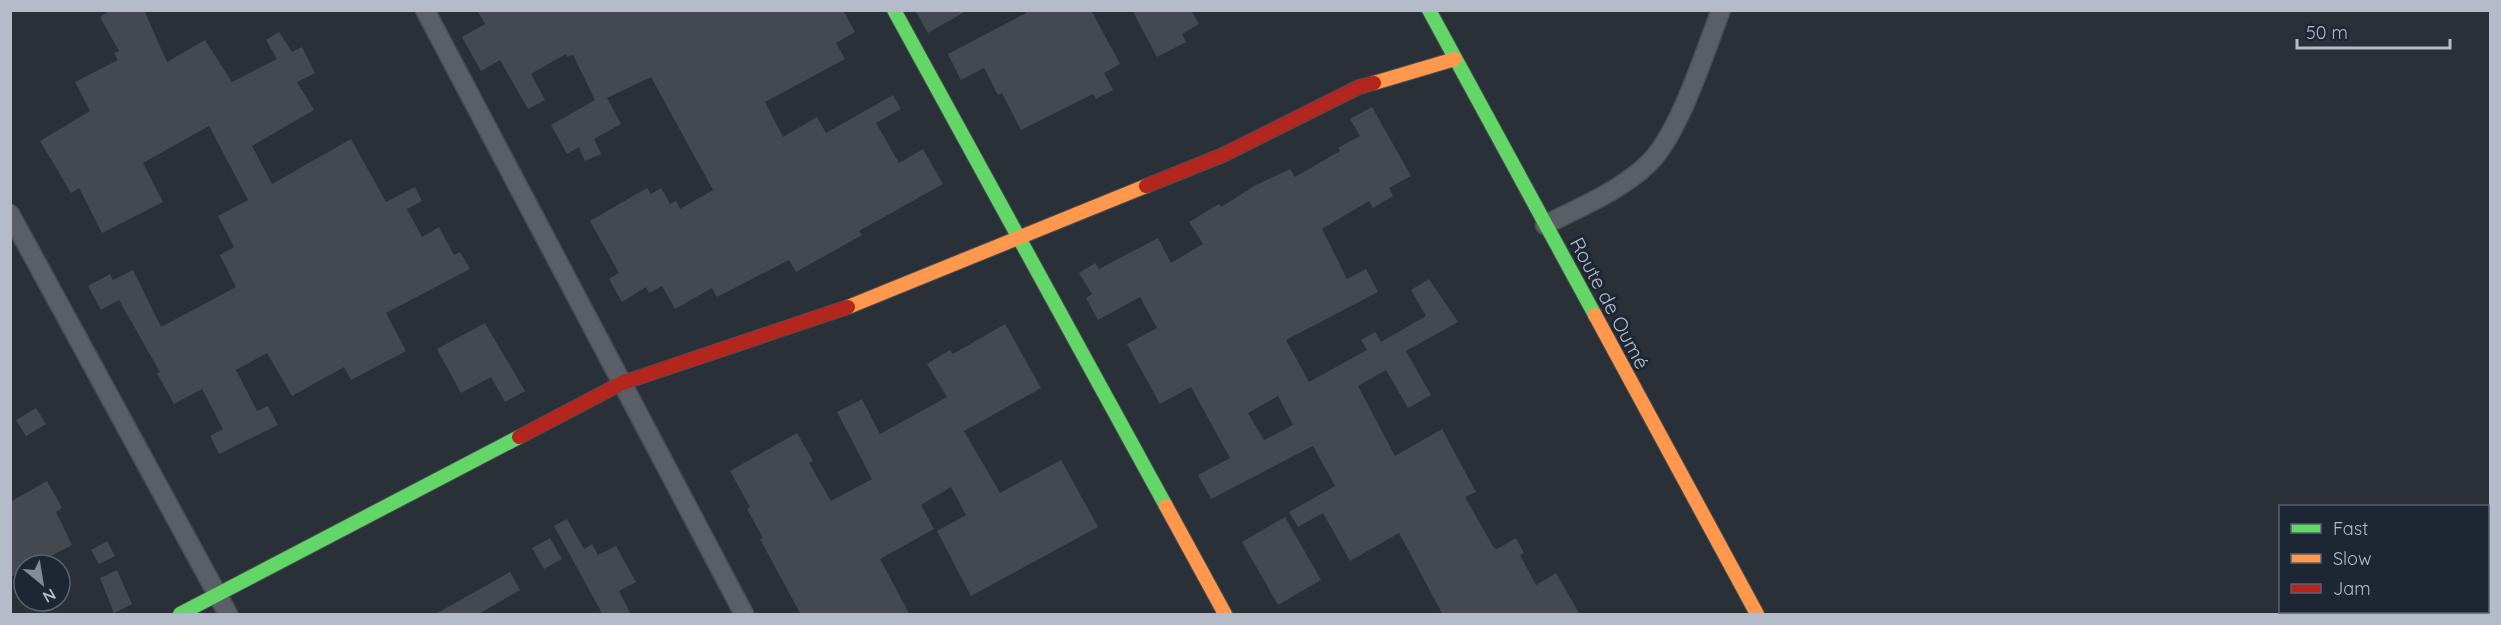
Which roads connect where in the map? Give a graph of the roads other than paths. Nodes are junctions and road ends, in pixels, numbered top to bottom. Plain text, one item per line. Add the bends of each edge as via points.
1 (425, 10) edge
2 (894, 10) edge
3 (1429, 10) edge
4 (1721, 10) edge
5 (1455, 59) junction
6 (10, 214) edge
7 (1545, 225) junction
8 (1019, 240) junction
9 (622, 383) junction
10 (217, 594) junction
11 (180, 615) edge
12 (228, 615) edge
13 (744, 615) edge
14 (1225, 615) edge
15 (1757, 615) edge

1 - 9 street
2 - 8 street
3 - 5 street, Route de Oumé
4 - 7 street via 1678,120 1649,163 1598,198
5 - 7 street, Route de Oumé
5 - 8 street via 1359,87 1223,155
6 - 10 street
7 - 15 street, Route de Oumé
8 - 9 street via 843,309
8 - 14 street
9 - 10 street
9 - 13 street
10 - 11 street
10 - 12 street

